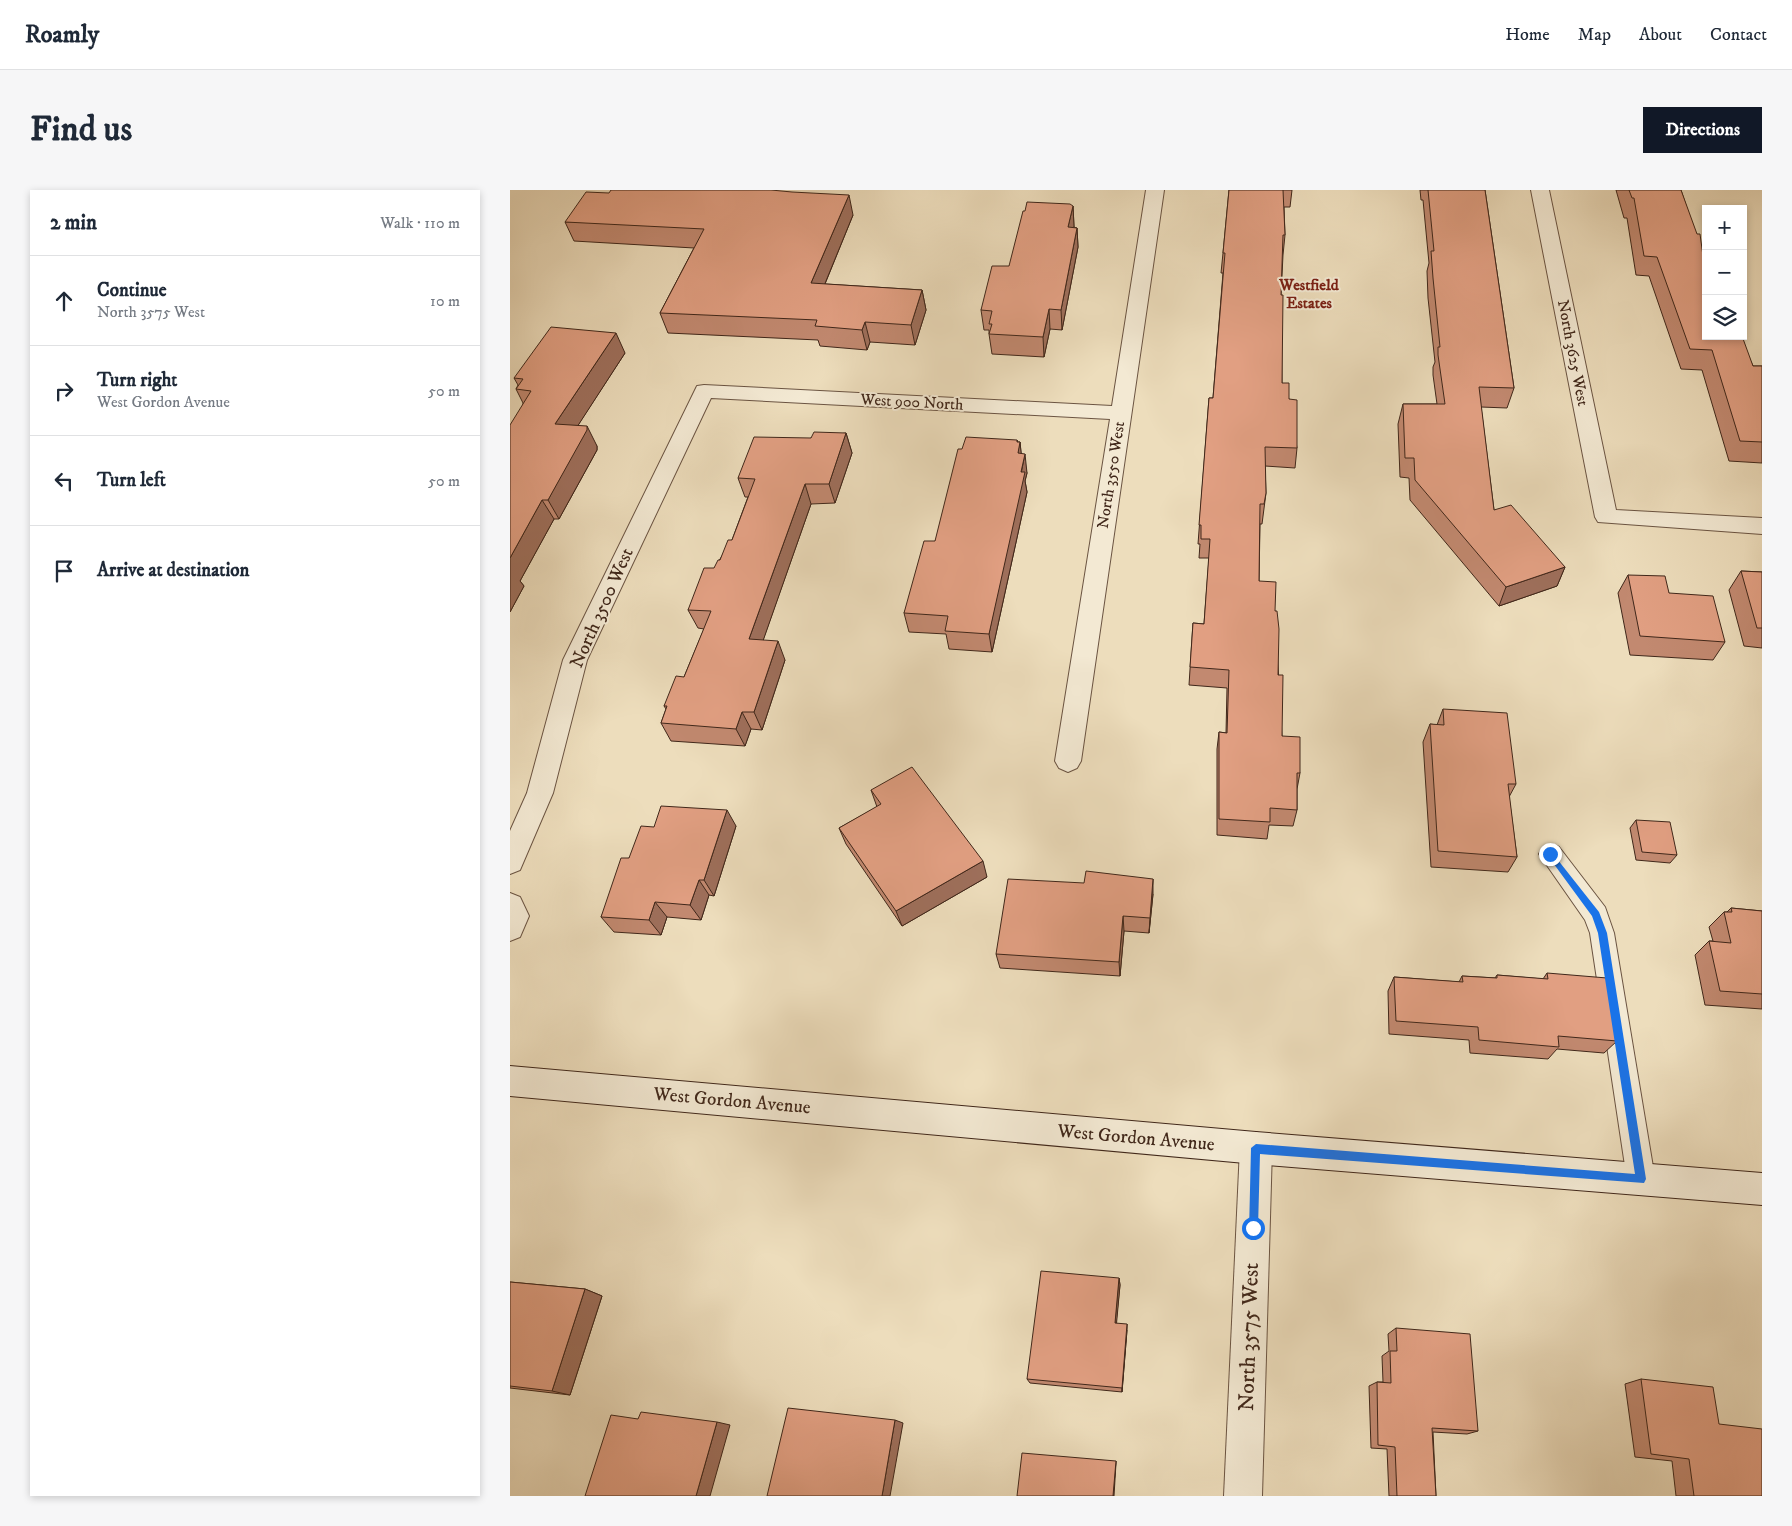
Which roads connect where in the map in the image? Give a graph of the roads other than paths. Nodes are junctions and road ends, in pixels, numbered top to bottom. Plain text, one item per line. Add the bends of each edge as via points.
1 (1155, 190) edge
2 (1540, 190) edge
3 (704, 391) joint
4 (1120, 413) junction
5 (1762, 526) edge
6 (1068, 761) dead end
7 (1550, 854) dead end
8 (510, 862) edge
9 (510, 906) edge
10 (510, 928) edge
11 (510, 1081) edge
12 (1256, 1148) junction
13 (1641, 1179) junction
14 (1762, 1189) edge
15 (1243, 1496) edge

1 - 4 street, North 3550 West
2 - 5 street, North 3625 West via 1606,516
3 - 4 street, West 900 North
3 - 8 street, North 3500 West via 576,660 540,793
4 - 6 street, North 3550 West
7 - 13 lane via 1596,914 1602,933
9 - 10 street via 516,916
11 - 12 street, West Gordon Avenue
12 - 13 street, West Gordon Avenue
12 - 15 street, North 3575 West
13 - 14 street, West Gordon Avenue

